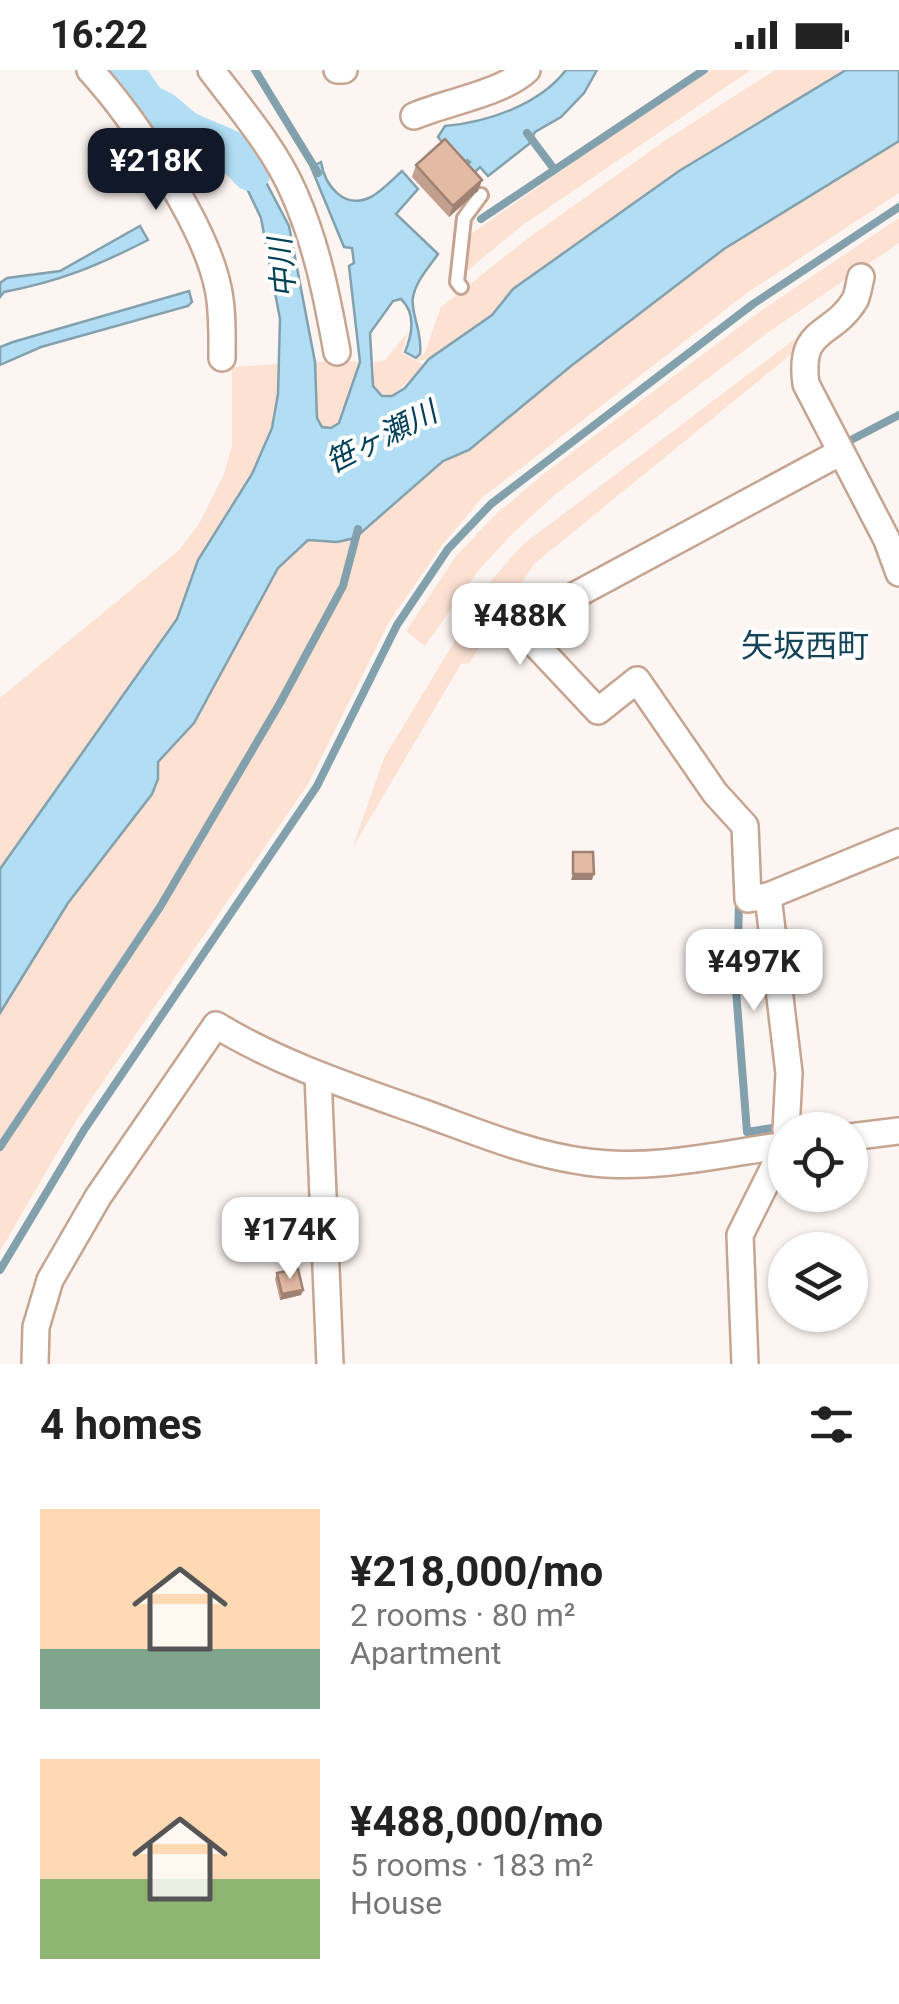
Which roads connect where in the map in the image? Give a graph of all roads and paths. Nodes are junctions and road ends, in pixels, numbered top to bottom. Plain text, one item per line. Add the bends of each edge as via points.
1 (90, 70) edge
2 (211, 70) edge
3 (526, 70) edge
4 (414, 116) dead end
5 (481, 195) edge
6 (861, 277) dead end
7 (460, 287) dead end
8 (336, 352) dead end
9 (222, 358) dead end
10 (842, 452) junction
11 (899, 573) edge
12 (899, 842) edge
13 (768, 896) junction
14 (318, 1075) junction
15 (787, 1112) edge
16 (899, 1131) edge
17 (868, 1135) edge
18 (768, 1147) edge
19 (768, 1179) edge
20 (34, 1364) edge
21 (330, 1364) edge
22 (745, 1364) edge

1 - 9 street via 148,148 203,246 218,288
2 - 8 street via 293,190 322,271
3 - 4 street
5 - 7 lane via 464,218
6 - 10 street via 854,301 808,346 803,363 806,384
10 - 11 street
10 - 13 street via 572,597 537,646 598,711 637,680 714,793 746,826 748,899
12 - 13 street
13 - 15 street via 789,1073
14 - 18 street via 527,1150 590,1163 664,1162
14 - 20 street via 216,1025 98,1197 50,1280
14 - 21 street
16 - 17 street
19 - 22 street via 740,1235

